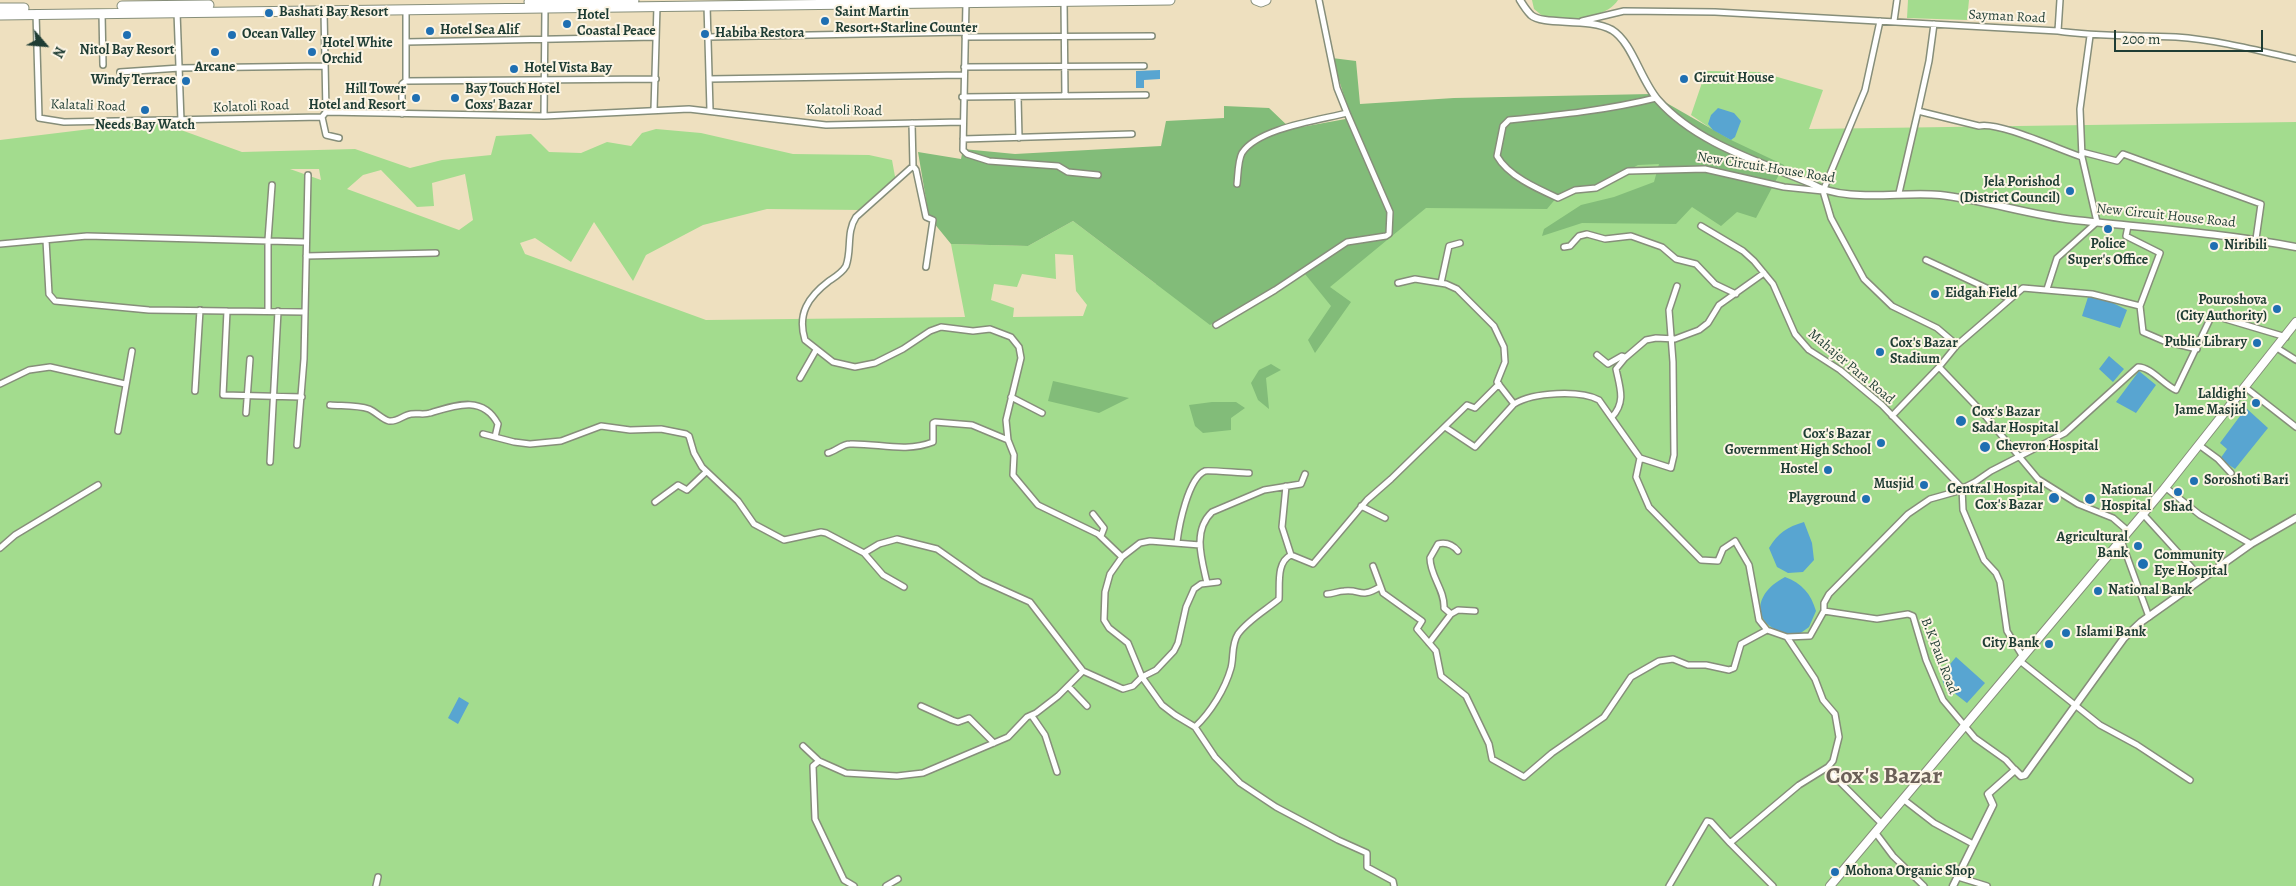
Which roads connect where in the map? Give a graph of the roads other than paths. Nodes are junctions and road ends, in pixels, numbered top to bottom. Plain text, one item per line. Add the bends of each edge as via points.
1 (634, 0) edge
2 (1170, 0) edge
3 (1256, 0) edge
4 (1266, 0) edge
5 (1319, 0) edge
6 (1520, 0) edge
7 (1897, 0) edge
8 (2060, 0) edge
9 (1064, 1) edge
10 (558, 2) edge
11 (966, 2) junction
12 (685, 3) edge
13 (708, 5) junction
14 (657, 6) junction
15 (2, 8) edge
16 (207, 8) junction
17 (545, 8) junction
18 (406, 9) junction
19 (324, 11) junction
20 (177, 12) junction
21 (102, 13) junction
22 (36, 14) junction
23 (1880, 20) junction
24 (1582, 21) junction
25 (1894, 21) junction
26 (1934, 24) junction
27 (2058, 31) junction
28 (965, 35) junction
29 (1064, 36) junction
30 (1152, 36) dead end
31 (2090, 36) junction
32 (656, 37) junction
33 (708, 37) junction
34 (545, 39) junction
35 (406, 42) junction
36 (2296, 60) edge
37 (103, 64) dead end
38 (325, 66) junction
39 (1144, 66) dead end
40 (964, 67) junction
41 (1064, 67) junction
42 (180, 68) junction
43 (120, 72) dead end
44 (963, 75) junction
45 (656, 79) junction
46 (709, 79) junction
47 (545, 80) junction
48 (406, 81) junction
49 (1146, 95) dead end
50 (1065, 96) junction
51 (962, 97) junction
52 (1018, 97) junction
53 (1656, 98) junction
54 (654, 110) junction
55 (710, 110) junction
56 (1918, 110) junction
57 (326, 112) junction
58 (1347, 113) junction
59 (402, 114) junction
60 (544, 116) junction
61 (322, 117) junction
62 (182, 121) junction
63 (962, 122) junction
64 (912, 123) junction
65 (1132, 134) dead end
66 (338, 138) dead end
67 (1019, 138) junction
68 (963, 139) junction
69 (2082, 155) junction
70 (913, 166) junction
71 (308, 175) dead end
72 (1098, 175) dead end
73 (1237, 184) dead end
74 (272, 185) dead end
75 (1823, 190) junction
76 (1899, 193) junction
77 (2097, 222) junction
78 (1701, 226) dead end
79 (2128, 226) junction
80 (2256, 239) junction
81 (46, 240) junction
82 (268, 240) junction
83 (306, 242) junction
84 (1460, 243) dead end
85 (0, 244) edge
86 (2296, 247) edge
87 (1564, 248) dead end
88 (436, 253) dead end
89 (306, 256) junction
90 (1926, 260) dead end
91 (926, 267) dead end
92 (1764, 273) junction
93 (1398, 282) dead end
94 (1441, 283) junction
95 (1677, 286) dead end
96 (2047, 289) junction
97 (1736, 294) junction
98 (2010, 298) junction
99 (2140, 306) junction
100 (200, 310) junction
101 (226, 311) junction
102 (268, 311) junction
103 (278, 311) junction
104 (305, 312) junction
105 (2296, 322) edge
106 (1216, 325) dead end
107 (2286, 337) junction
108 (1671, 339) junction
109 (1957, 345) junction
110 (2277, 348) junction
111 (2197, 349) junction
112 (816, 350) junction
113 (132, 352) dead end
114 (1597, 355) dead end
115 (1625, 358) junction
116 (250, 359) dead end
117 (2296, 360) edge
118 (1939, 367) junction
119 (800, 378) dead end
120 (0, 384) edge
121 (125, 384) junction
122 (1498, 384) junction
123 (2246, 388) junction
124 (195, 391) dead end
125 (248, 396) junction
126 (274, 396) junction
127 (1011, 396) junction
128 (302, 397) junction
129 (1514, 404) junction
130 (330, 405) dead end
131 (246, 413) dead end
132 (1042, 413) dead end
133 (1892, 416) junction
134 (1612, 417) junction
135 (1445, 427) junction
136 (2296, 427) edge
137 (118, 430) dead end
138 (483, 434) dead end
139 (495, 437) junction
140 (1008, 440) junction
141 (298, 445) dead end
142 (2199, 445) junction
143 (828, 453) dead end
144 (1640, 458) junction
145 (2019, 458) junction
146 (270, 462) dead end
147 (706, 472) junction
148 (1248, 473) dead end
149 (2231, 473) dead end
150 (1305, 474) dead end
151 (98, 486) dead end
152 (1286, 486) junction
153 (2165, 487) junction
154 (1962, 488) junction
155 (655, 502) dead end
156 (1361, 506) junction
157 (1093, 514) dead end
158 (2142, 514) junction
159 (1385, 518) dead end
160 (2296, 518) edge
161 (2128, 531) junction
162 (1101, 536) junction
163 (2121, 540) junction
164 (1177, 542) junction
165 (2251, 544) junction
166 (1200, 545) junction
167 (0, 548) edge
168 (1458, 551) dead end
169 (864, 553) junction
170 (1291, 555) junction
171 (1122, 556) junction
172 (1373, 566) dead end
173 (2202, 579) junction
174 (1218, 582) dead end
175 (1207, 583) junction
176 (904, 587) dead end
177 (1380, 587) junction
178 (1327, 594) dead end
179 (1475, 611) dead end
180 (1824, 611) junction
181 (1451, 614) junction
182 (2149, 617) junction
183 (1767, 630) junction
184 (1787, 637) junction
185 (1429, 643) junction
186 (2021, 659) junction
187 (1083, 671) junction
188 (1142, 677) junction
189 (1068, 686) junction
190 (921, 706) dead end
191 (1087, 706) dead end
192 (2074, 706) junction
193 (1032, 716) junction
194 (1964, 726) junction
195 (1195, 727) junction
196 (994, 743) junction
197 (803, 746) dead end
198 (819, 761) junction
199 (1828, 767) junction
200 (2015, 770) junction
201 (1057, 772) dead end
202 (2190, 780) dead end
203 (1903, 799) junction
204 (1882, 824) junction
205 (1876, 832) junction
206 (1730, 843) junction
207 (1972, 844) junction
208 (378, 877) dead end
209 (1958, 877) junction
210 (898, 879) dead end
211 (376, 886) edge
212 (854, 886) edge
213 (886, 886) edge
214 (1394, 886) edge
215 (1669, 886) edge
216 (1773, 886) edge
217 (1830, 886) edge
218 (1924, 886) edge
219 (1953, 886) edge
220 (1987, 886) edge

1 - 10 highway
2 - 9 highway
3 - 4 highway
5 - 58 street via 1337,88
6 - 24 street via 1532,16 1540,20
7 - 25 street
8 - 27 street
9 - 11 highway
9 - 29 street
10 - 14 highway
10 - 16 highway
10 - 17 highway
11 - 13 highway
11 - 28 street
12 - 13 highway
12 - 14 highway
13 - 33 street
14 - 32 street
15 - 16 highway
15 - 22 highway
16 - 19 highway
16 - 20 highway
17 - 18 highway
17 - 34 street
18 - 19 highway
18 - 35 street
19 - 38 street
20 - 21 highway
20 - 42 street
21 - 22 highway
21 - 37 street
22 - 62 street, Kalatali Road via 39,118 64,122
23 - 24 street, Sayman Road via 1624,11
23 - 25 street, Sayman Road
23 - 75 street via 1865,90
24 - 53 street via 1602,25 1622,38
25 - 26 street, Sayman Road
26 - 27 street, Sayman Road
26 - 56 street
27 - 31 street, Sayman Road
28 - 29 street
28 - 33 street
28 - 40 street
29 - 30 street
29 - 41 street
31 - 36 street, Sayman Road via 2176,37 2230,44
31 - 69 street via 2080,109
32 - 34 street
32 - 45 street
33 - 46 street
34 - 35 street
34 - 47 street
35 - 48 street
38 - 42 street
38 - 57 street
39 - 41 street
40 - 41 street
40 - 44 street
41 - 50 street
42 - 43 street
42 - 62 street
44 - 46 street
44 - 51 street
45 - 47 street
45 - 54 street
46 - 55 street
47 - 48 street
47 - 60 street
48 - 59 street via 402,84
49 - 50 street
50 - 52 street
51 - 52 street
51 - 63 street
52 - 67 street
53 - 75 street via 1692,130
53 - 75 street, New Circuit House Road via 1565,115 1509,120 1503,126 1497,156 1501,165 1558,198 1574,190 1596,188 1628,171 1705,169 1784,187
54 - 55 street, Kolatoli Road
54 - 60 street
55 - 64 street, Kolatoli Road via 826,125
56 - 69 street via 1979,126 1988,124
56 - 76 street
57 - 59 street
57 - 61 street
58 - 73 street via 1286,128 1257,139 1242,154
58 - 106 street via 1390,212 1389,234 1347,242
59 - 60 street
61 - 62 street, Kolatoli Road
61 - 66 street via 326,135
63 - 64 street, Kolatoli Road
63 - 68 street
64 - 70 street
65 - 67 street
67 - 68 street
68 - 72 street via 963,150 967,154 989,161 1058,166 1068,172
69 - 77 street
69 - 80 street via 2118,161 2123,154 2261,204
70 - 91 street via 926,217 933,220
70 - 112 street via 856,217 851,224 842,272 817,290 805,305 802,330 805,340
71 - 83 street
74 - 82 street
75 - 76 street, New Circuit House Road via 1876,195
75 - 109 street via 1831,218 1864,279 1892,306 1937,328
76 - 77 street, New Circuit House Road via 1966,199
77 - 79 street, New Circuit House Road
77 - 96 street via 2057,258
78 - 92 street, Mahajer Para Road via 1743,251
79 - 80 street, New Circuit House Road
79 - 99 street via 2126,236 2160,253
80 - 86 street, New Circuit House Road
81 - 82 street via 102,236
81 - 85 street
81 - 100 street via 49,294 54,301 123,309
82 - 83 street
82 - 102 street
83 - 89 street
84 - 94 street via 1449,246
87 - 97 street via 1587,234 1605,239 1631,236 1662,247 1676,259 1696,264 1716,284
88 - 89 street
89 - 104 street
90 - 98 street
92 - 97 street
92 - 133 street, Mahajer Para Road via 1773,284 1795,334 1809,350 1840,370
93 - 94 street via 1414,279
94 - 122 street via 1457,289 1494,326 1504,347 1505,362
95 - 108 street via 1669,310
96 - 98 street via 2023,288
96 - 99 street via 2092,294
97 - 108 street via 1719,305 1708,323 1699,330
98 - 109 street
99 - 111 street via 2143,332
100 - 101 street
100 - 124 street
101 - 102 street
101 - 125 street via 223,395
102 - 103 street
103 - 104 street
103 - 126 street
104 - 128 street
105 - 107 main road
107 - 110 main road
107 - 111 street via 2216,314 2210,318
108 - 115 street via 1646,340
108 - 144 street via 1673,462 1671,468
109 - 118 street
110 - 117 street
110 - 123 main road
111 - 145 street via 2176,390 2144,367 2138,367 2065,433
112 - 119 street
112 - 127 street via 833,362 855,367 875,363 941,327 996,330 1015,341 1020,353
113 - 121 street
114 - 115 street via 1608,364 1622,356
115 - 134 street via 1616,369 1622,391 1621,405
116 - 125 street
118 - 133 street
118 - 145 street
120 - 121 street via 29,370 50,367
121 - 137 street
122 - 129 street
122 - 135 street via 1475,408 1468,405
123 - 136 street
123 - 142 main road
125 - 126 street
125 - 131 street
126 - 128 street
126 - 146 street
127 - 132 street
127 - 140 street via 1006,420
128 - 141 street
129 - 134 street via 1549,394 1591,396 1599,400
129 - 135 street via 1475,447
130 - 139 street via 366,408 388,421 409,414 429,414 446,407 473,404 484,407 494,416 498,424
133 - 154 street, Mahajer Para Road
134 - 144 street
135 - 156 street
138 - 139 street
139 - 147 street via 544,444 573,438 602,426 630,430 677,430 689,436 694,453
140 - 143 street via 972,425 935,422 934,440 921,447 885,448 850,444
140 - 162 street via 1014,456 1013,475 1033,500
142 - 149 street via 2218,458
142 - 153 main road
144 - 183 street via 1636,477 1649,507 1701,560 1718,561 1723,549 1735,541 1749,565 1759,620
145 - 154 street
145 - 161 street via 2038,479 2057,492 2113,518
147 - 155 street via 687,490 678,485
147 - 169 street via 733,496 759,528 784,540 826,533
148 - 164 street via 1209,471 1198,478 1181,514
150 - 152 street via 1301,484
151 - 167 street via 15,535
152 - 166 street via 1264,490 1212,512 1203,523
152 - 170 street via 1282,527
153 - 158 main road
153 - 165 street via 2200,515
154 - 180 street via 1930,499 1908,514 1829,594
154 - 186 street via 1963,510 1984,560 2000,582 2007,631
156 - 159 street
156 - 170 street via 1313,564
157 - 162 street via 1104,528
158 - 161 main road
158 - 173 street
160 - 165 street
161 - 163 main road
162 - 171 street
163 - 182 street
163 - 186 main road
164 - 166 street
164 - 171 street via 1140,543
165 - 173 street
166 - 175 street
168 - 181 street via 1454,546 1438,544 1430,558 1444,608
169 - 176 street via 883,575
169 - 187 street via 897,539 937,549 981,580 1030,602
170 - 195 street via 1282,564 1279,599 1258,614 1238,635 1228,677 1204,719
171 - 188 street via 1107,579 1103,616 1106,624 1128,643
172 - 177 street
173 - 182 street
174 - 175 street
175 - 188 street via 1190,595 1174,651 1156,670
177 - 178 street via 1368,594 1343,591
177 - 185 street via 1383,593 1422,621 1417,629
179 - 181 street via 1458,610
180 - 184 street via 1810,636
180 - 194 street, B.K Paul Road via 1877,619 1913,616 1926,660 1943,700
181 - 185 street
182 - 192 street via 2124,638
183 - 184 street
183 - 185 street via 1741,644 1734,668 1729,670 1688,665 1673,659 1659,661 1631,677 1604,717 1524,777 1492,759 1489,744 1466,696 1441,676 1436,651
184 - 199 street via 1815,679 1823,700 1835,714 1839,737 1833,761
186 - 192 street
186 - 194 main road
187 - 188 street via 1123,689 1133,686
187 - 189 street
188 - 195 street via 1162,705
189 - 191 street
189 - 193 street
190 - 196 street via 958,722 969,718
192 - 200 street via 2025,775 2021,776
192 - 202 street
193 - 196 street via 1027,717 1008,737
193 - 201 street via 1045,734
194 - 200 street
194 - 203 main road
195 - 214 street via 1214,757 1240,783 1276,807 1367,853 1368,867 1393,881
196 - 198 street via 931,770 897,776 846,773
197 - 198 street
198 - 212 street via 813,766 815,820 844,880
199 - 204 street
199 - 206 street via 1799,785
200 - 207 street via 1988,794 1993,805
203 - 204 main road
203 - 207 street via 1934,823
204 - 205 main road
205 - 217 main road
205 - 218 street via 1900,863
206 - 215 street via 1707,821
206 - 216 street
207 - 209 street
208 - 211 street
209 - 219 street
209 - 220 street
210 - 213 street

